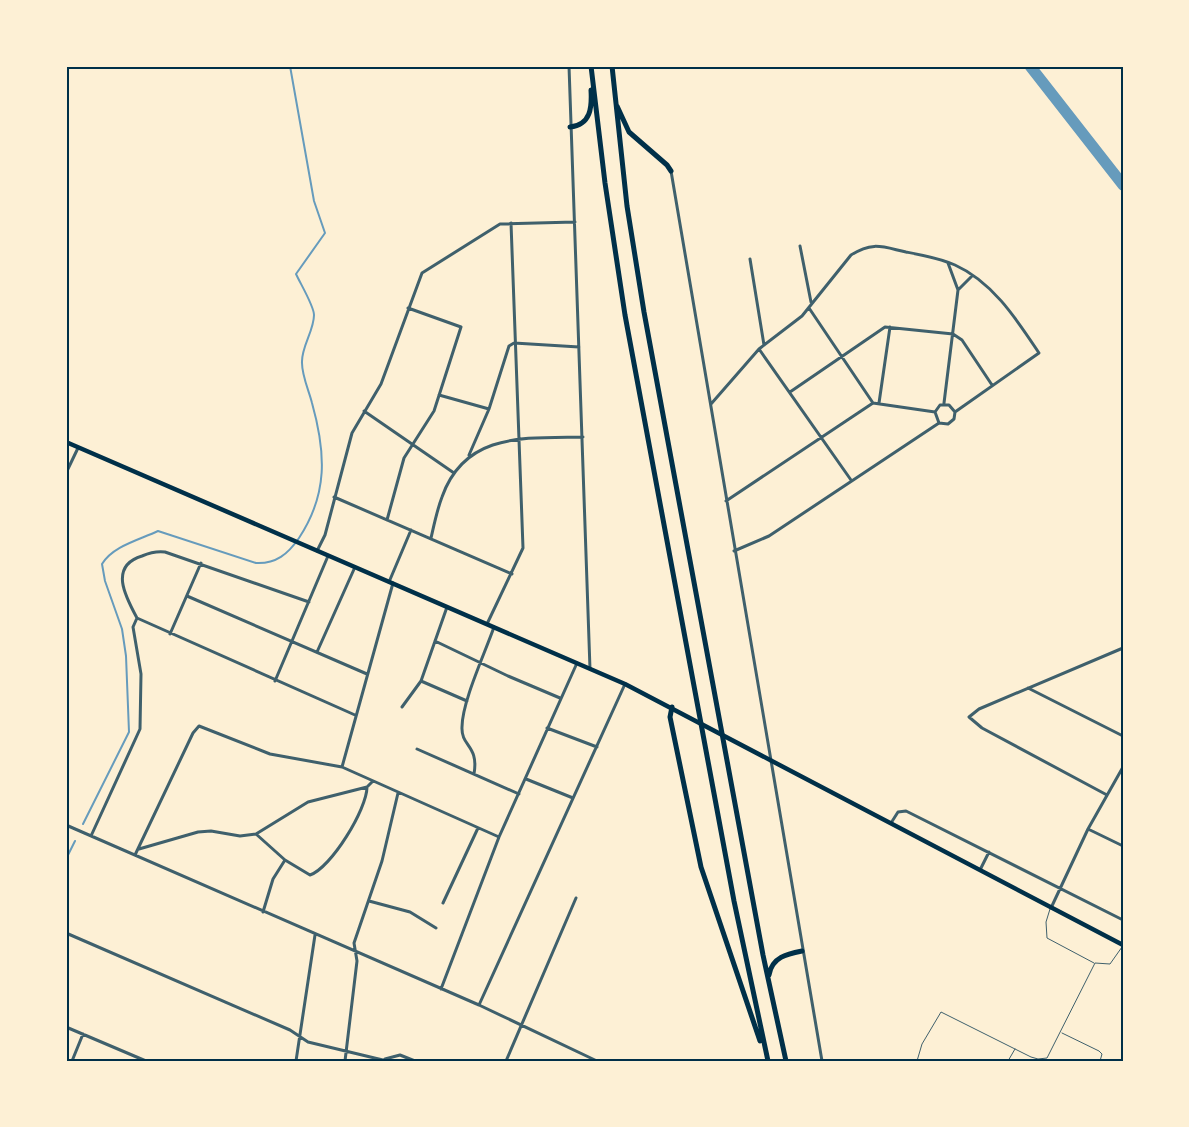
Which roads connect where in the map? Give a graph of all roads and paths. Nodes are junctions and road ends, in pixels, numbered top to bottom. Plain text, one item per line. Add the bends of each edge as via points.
1 (569, 66) edge
2 (591, 66) edge
3 (612, 66) edge
4 (593, 79) junction
5 (613, 90) junction
6 (570, 126) junction
7 (671, 172) joint
8 (574, 222) junction
9 (511, 223) junction
10 (800, 246) dead end
11 (750, 260) dead end
12 (948, 262) junction
13 (972, 276) junction
14 (958, 290) junction
15 (812, 302) junction
16 (408, 308) junction
17 (809, 308) junction
18 (890, 327) junction
19 (953, 334) junction
20 (514, 343) junction
21 (764, 345) junction
22 (579, 347) junction
23 (759, 350) junction
24 (842, 358) junction
25 (992, 385) junction
26 (790, 392) junction
27 (440, 394) junction
28 (873, 403) junction
29 (879, 403) junction
30 (944, 403) junction
31 (710, 405) junction
32 (488, 409) junction
33 (364, 411) junction
34 (935, 412) junction
35 (955, 412) junction
36 (939, 423) junction
37 (583, 437) junction
38 (821, 437) junction
39 (519, 438) junction
40 (66, 442) edge
41 (412, 443) junction
42 (78, 448) junction
43 (468, 456) junction
44 (66, 473) edge
45 (454, 473) junction
46 (851, 480) junction
47 (334, 497) junction
48 (726, 501) junction
49 (387, 520) junction
50 (411, 530) junction
51 (431, 538) junction
52 (317, 551) junction
53 (734, 551) junction
54 (328, 556) junction
55 (201, 563) junction
56 (355, 567) junction
57 (512, 574) junction
58 (391, 583) junction
59 (187, 596) junction
60 (309, 602) junction
61 (447, 607) junction
62 (137, 618) junction
63 (487, 625) junction
64 (494, 628) junction
65 (170, 634) junction
66 (292, 641) junction
67 (435, 641) junction
68 (1123, 648) edge
69 (317, 652) junction
70 (577, 663) junction
71 (481, 664) junction
72 (590, 669) junction
73 (367, 674) junction
74 (275, 681) junction
75 (421, 681) junction
76 (625, 684) junction
77 (1028, 688) junction
78 (560, 698) junction
79 (468, 702) junction
80 (402, 707) dead end
81 (672, 707) junction
82 (355, 715) junction
83 (547, 728) junction
84 (1123, 736) edge
85 (597, 747) junction
86 (417, 749) dead end
87 (770, 759) junction
88 (342, 767) junction
89 (1123, 767) edge
90 (474, 774) junction
91 (1117, 778) junction
92 (526, 779) junction
93 (1123, 781) edge
94 (372, 782) junction
95 (367, 787) junction
96 (398, 793) junction
97 (519, 794) junction
98 (1107, 795) junction
99 (573, 798) junction
100 (890, 823) junction
101 (66, 825) edge
102 (478, 828) junction
103 (1088, 829) junction
104 (256, 834) junction
105 (91, 836) junction
106 (499, 836) junction
107 (1123, 846) edge
108 (139, 850) junction
109 (989, 852) junction
110 (135, 855) junction
111 (285, 860) junction
112 (979, 870) junction
113 (1060, 888) junction
114 (576, 898) dead end
115 (369, 901) junction
116 (443, 904) dead end
117 (1050, 908) junction
118 (262, 912) junction
119 (1123, 920) edge
120 (436, 928) dead end
121 (66, 933) edge
122 (315, 935) junction
123 (1123, 946) edge
124 (802, 951) junction
125 (354, 953) junction
126 (1095, 963) junction
127 (768, 980) junction
128 (441, 989) junction
129 (479, 1005) junction
130 (522, 1025) junction
131 (66, 1027) edge
132 (1061, 1032) junction
133 (82, 1034) junction
134 (299, 1036) junction
135 (1015, 1048) junction
136 (346, 1050) junction
137 (386, 1060) edge
138 (72, 1061) edge
139 (146, 1061) edge
140 (296, 1061) edge
141 (344, 1061) edge
142 (415, 1061) edge
143 (506, 1061) edge
144 (597, 1061) edge
145 (768, 1061) edge
146 (786, 1061) edge
147 (822, 1061) edge
148 (917, 1061) edge
149 (1008, 1061) edge
150 (1100, 1061) edge

1 - 6 street
2 - 4 highway
3 - 5 highway
4 - 6 highway via 588,118 580,126
4 - 145 highway via 625,315 734,901
5 - 7 highway via 629,132
5 - 127 highway via 644,312
6 - 8 street
7 - 31 street
8 - 9 street
8 - 22 street
9 - 16 street via 490,229 426,269
9 - 20 street
10 - 15 street
11 - 21 street
12 - 13 street
12 - 14 street
12 - 15 street via 868,246 851,255
13 - 14 street
13 - 25 street via 1000,298 1039,353
14 - 19 street
15 - 17 street
16 - 27 street via 460,327
16 - 33 street via 381,384
17 - 21 street
17 - 24 street
18 - 19 street
18 - 24 street via 881,327
18 - 29 street
19 - 25 street via 962,340
19 - 30 street
20 - 22 street
20 - 32 street via 509,346
20 - 39 street
21 - 23 street
22 - 37 street
23 - 26 street
23 - 31 street
24 - 26 street
24 - 28 street
25 - 35 street
26 - 38 street
27 - 32 street
27 - 41 street via 434,411
28 - 29 street
28 - 38 street
29 - 34 street
30 - 34 street
30 - 35 street
31 - 48 street
32 - 43 street
33 - 41 street
33 - 47 street via 352,433
34 - 36 street
35 - 36 street via 948,424
36 - 46 street
37 - 39 street
37 - 72 street
38 - 46 street
38 - 48 street
39 - 43 street via 494,444
39 - 57 street via 522,548
40 - 42 main road
41 - 45 street
41 - 49 street via 404,458
42 - 44 street
42 - 52 main road
43 - 45 street
45 - 51 street via 441,498
46 - 53 street via 768,536
47 - 49 street
47 - 52 street via 325,535
48 - 53 street
49 - 50 street
50 - 51 street
50 - 58 street
51 - 57 street
52 - 54 main road
53 - 87 street
54 - 56 main road
54 - 60 street
55 - 59 street
55 - 60 street
55 - 62 street via 158,551 128,561 122,572 122,582
56 - 58 main road
56 - 69 street
57 - 63 street
58 - 61 main road
58 - 73 street
59 - 65 street
59 - 66 street
60 - 66 street
61 - 63 main road
61 - 67 street
62 - 65 street
62 - 105 street via 133,627 141,674 140,730
63 - 64 main road
64 - 70 main road
64 - 71 street
65 - 74 street
66 - 69 street
66 - 74 street
67 - 71 street
67 - 75 street
68 - 77 street
69 - 73 street
70 - 72 main road
70 - 78 street
71 - 78 street
71 - 79 street
72 - 76 main road
73 - 82 street
74 - 82 street
75 - 79 street
75 - 80 street
76 - 81 main road
76 - 85 street
77 - 84 street
77 - 98 street via 979,709 969,717 970,720
78 - 83 street
79 - 90 street via 462,730 476,757
81 - 87 main road
81 - 145 highway via 670,717 701,867
82 - 88 street
83 - 85 street
83 - 92 street
85 - 99 street
86 - 90 street
87 - 100 main road
87 - 124 street
88 - 94 street
88 - 108 street via 270,754 213,730 197,727
89 - 91 street
90 - 97 street
91 - 93 street
91 - 98 street
92 - 97 street
92 - 99 street
94 - 95 street
94 - 96 street
95 - 104 street via 308,802
95 - 111 street via 361,808 345,838 317,873 310,875
96 - 102 street
96 - 115 street
97 - 106 street
98 - 103 street
99 - 129 street
100 - 109 street via 898,812 906,811
100 - 112 main road
101 - 105 street
102 - 106 street
102 - 116 street
103 - 107 street
103 - 113 street
104 - 108 street via 240,836 198,832
104 - 111 street
105 - 110 street
106 - 128 street
108 - 110 street
109 - 112 street
109 - 113 street
110 - 118 street
111 - 118 street via 273,879
112 - 117 main road
113 - 117 street
113 - 119 street
114 - 130 street
115 - 120 street via 407,911
115 - 125 street via 354,943
117 - 123 main road
117 - 126 lane via 1046,922 1047,938
118 - 122 street
121 - 134 street
122 - 125 street
122 - 134 street
123 - 126 lane via 1113,962 1105,965
124 - 127 highway via 777,959
124 - 147 street
125 - 128 street
125 - 136 street via 357,961
126 - 132 lane
127 - 146 highway
128 - 129 street
129 - 130 street
130 - 143 street
130 - 144 street
131 - 133 street
132 - 135 lane via 1048,1058 1038,1059
132 - 150 lane via 1102,1054
133 - 138 street
133 - 139 street
134 - 136 street via 308,1042
134 - 140 street
135 - 148 lane via 941,1012 922,1044
135 - 149 lane
136 - 137 street
136 - 141 street
137 - 142 street via 400,1055

